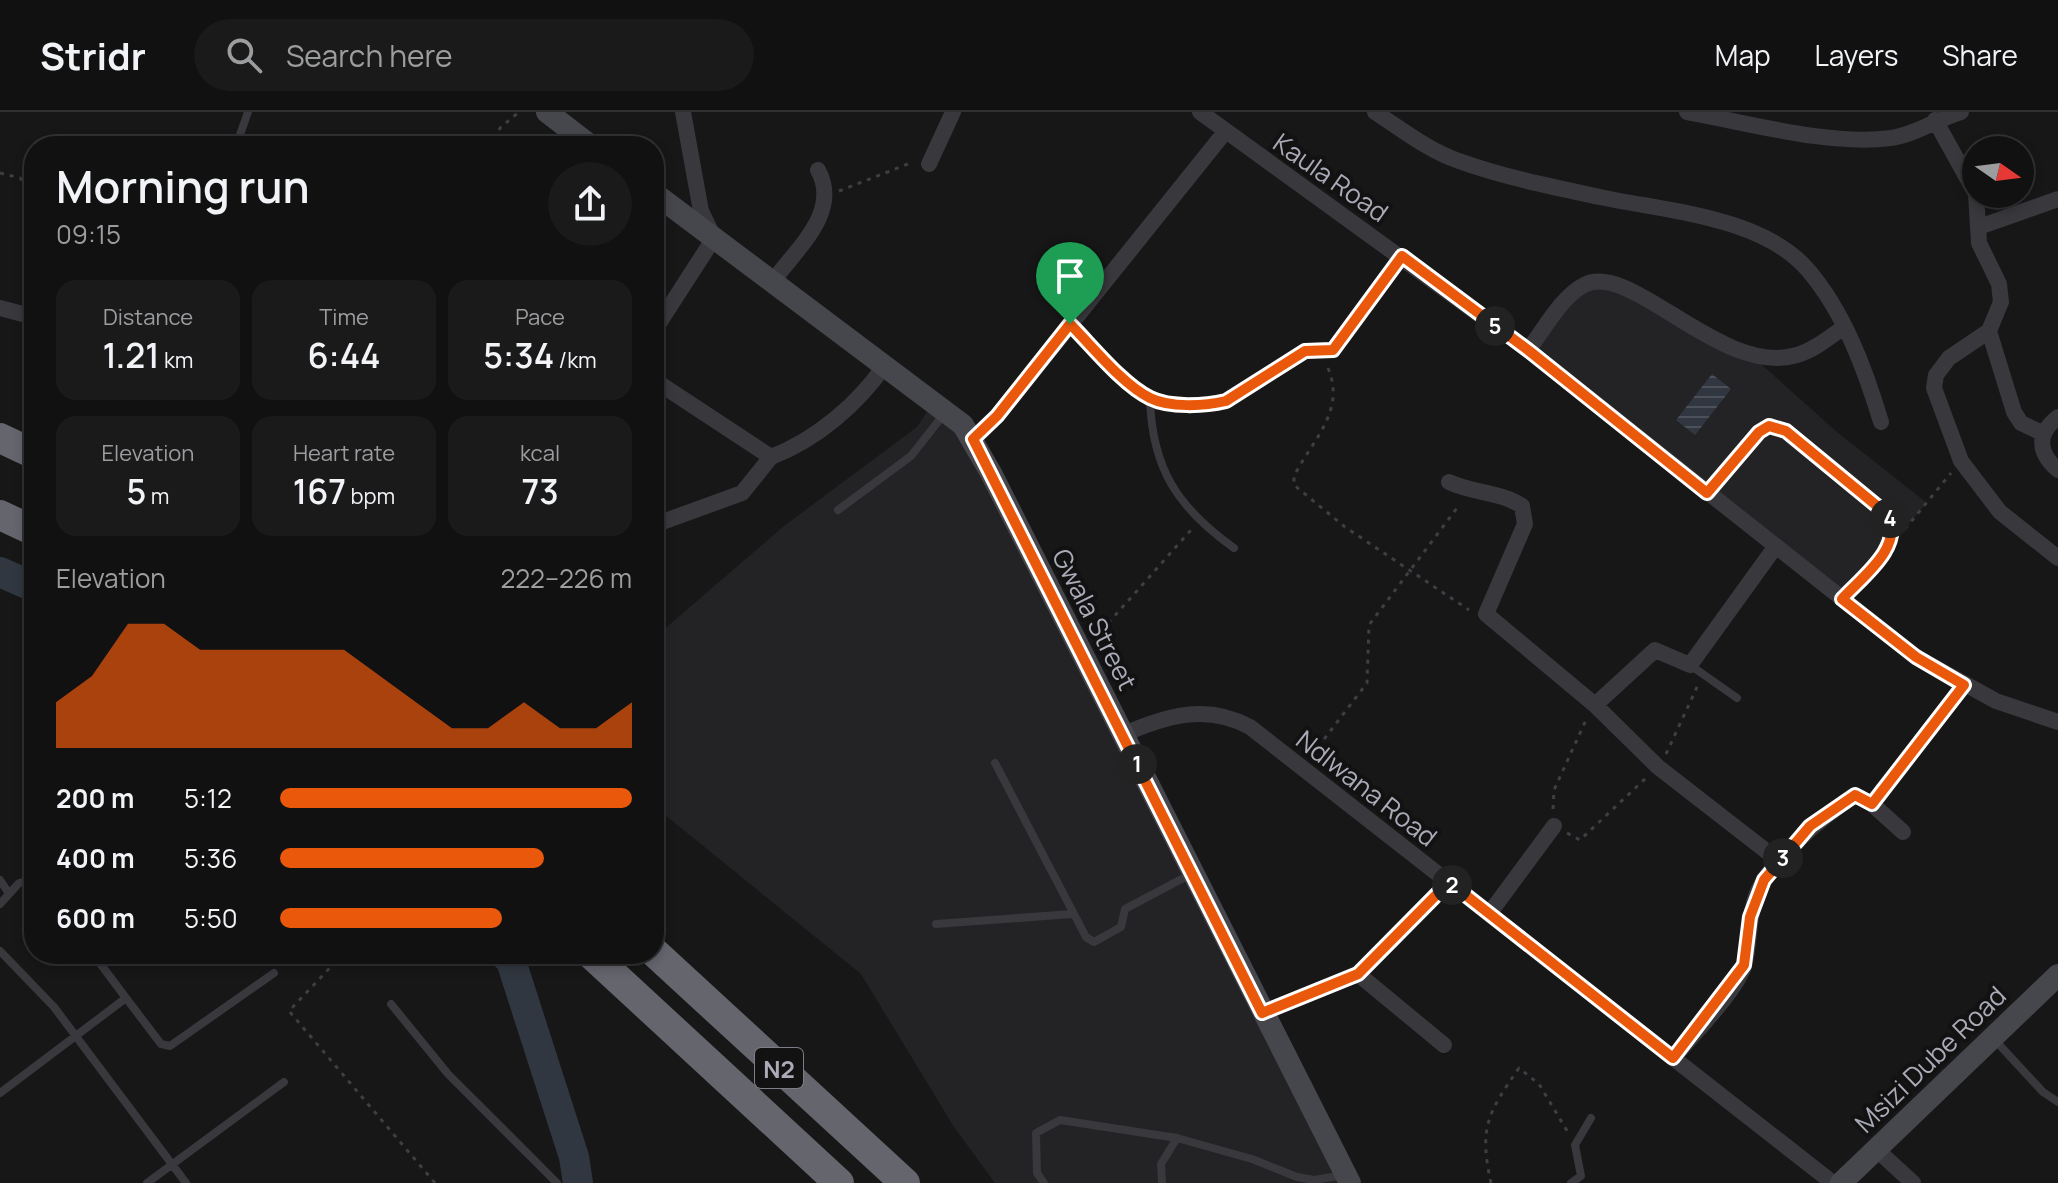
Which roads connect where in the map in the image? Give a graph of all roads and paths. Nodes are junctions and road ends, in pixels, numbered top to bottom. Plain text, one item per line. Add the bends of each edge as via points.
1 (248, 112) edge
2 (519, 112) edge
3 (547, 112) edge
4 (683, 112) edge
5 (953, 112) edge
6 (1200, 112) edge
7 (1375, 112) edge
8 (1687, 112) edge
9 (1961, 112) edge
10 (1935, 120) junction
11 (1225, 132) junction
12 (240, 136) edge
13 (494, 136) edge
14 (578, 136) edge
15 (929, 164) dead end
16 (901, 165) dead end
17 (818, 170) dead end
18 (0, 173) edge
19 (24, 182) edge
20 (827, 196) junction
21 (2058, 199) edge
22 (664, 200) edge
23 (1979, 227) junction
24 (714, 238) junction
25 (1402, 256) junction
26 (773, 281) junction
27 (0, 308) edge
28 (24, 314) edge
29 (664, 316) edge
30 (1070, 324) junction
31 (1844, 327) junction
32 (1989, 331) junction
33 (1528, 350) junction
34 (1324, 353) junction
35 (885, 365) junction
36 (664, 387) edge
37 (1150, 398) junction
38 (947, 411) junction
39 (2058, 417) edge
40 (1881, 422) dead end
41 (2044, 434) junction
42 (0, 438) edge
43 (973, 439) junction
44 (24, 449) edge
45 (771, 457) junction
46 (1961, 461) junction
47 (2058, 470) edge
48 (1449, 482) dead end
49 (1469, 491) junction
50 (1707, 493) junction
51 (838, 510) dead end
52 (0, 515) edge
53 (664, 521) edge
54 (1199, 521) junction
55 (24, 526) edge
56 (1776, 546) junction
57 (1889, 546) junction
58 (1234, 548) dead end
59 (2058, 558) edge
60 (1411, 570) junction
61 (1842, 599) junction
62 (1486, 614) junction
63 (1074, 641) junction
64 (1690, 665) junction
65 (1964, 685) junction
66 (1737, 698) dead end
67 (1595, 705) junction
68 (2058, 722) edge
69 (1122, 735) junction
70 (995, 763) dead end
71 (1303, 767) junction
72 (1872, 804) junction
73 (1554, 826) joint
74 (1903, 832) dead end
75 (1779, 861) junction
76 (1192, 873) junction
77 (0, 880) edge
78 (24, 881) edge
79 (1449, 882) junction
80 (8, 892) junction
81 (0, 904) edge
82 (1072, 914) junction
83 (1489, 914) junction
84 (936, 924) dead end
85 (0, 951) edge
86 (664, 961) edge
87 (100, 964) edge
88 (334, 964) edge
89 (602, 964) edge
90 (274, 973) dead end
91 (1358, 974) junction
92 (2057, 979) edge
93 (126, 998) junction
94 (391, 1004) dead end
95 (1262, 1013) junction
96 (75, 1036) junction
97 (1993, 1038) junction
98 (1444, 1045) dead end
99 (1673, 1058) junction
100 (284, 1082) dead end
101 (0, 1093) edge
102 (2058, 1102) edge
103 (1591, 1118) dead end
104 (1177, 1138) junction
105 (1575, 1145) junction
106 (1876, 1149) junction
107 (173, 1167) junction
108 (1347, 1179) edge
109 (147, 1183) edge
110 (186, 1183) edge
111 (435, 1183) edge
112 (557, 1183) edge
113 (839, 1183) edge
114 (905, 1183) edge
115 (1044, 1183) edge
116 (1162, 1183) edge
117 (1491, 1183) edge
118 (1571, 1183) edge
119 (1833, 1183) edge
120 (1841, 1183) edge
121 (1913, 1183) edge

1 - 12 lane
2 - 13 path
3 - 14 street
4 - 24 street via 701,211
5 - 15 street
6 - 11 street, Kaula Road
7 - 31 street via 1458,161 1598,197 1721,219 1807,269
8 - 10 street via 1877,139 1905,135
9 - 10 street
10 - 23 street via 1976,194
11 - 25 street, Kaula Road
11 - 30 street
16 - 20 path
17 - 20 street
18 - 19 path
20 - 26 street via 824,211
21 - 23 street
22 - 24 street, Gwala Street
23 - 32 street via 1979,243 2001,293
24 - 26 street, Gwala Street
24 - 29 street
25 - 33 street, Kaula Road
25 - 34 street via 1344,337
26 - 35 street, Gwala Street
27 - 28 street
30 - 37 street
30 - 43 street
31 - 33 street via 1797,355 1777,359 1715,343 1620,286 1597,281 1564,304
31 - 40 street
32 - 41 street via 2014,412 2021,423
32 - 46 street via 1949,358 1933,382
33 - 50 street, Kaula Road
34 - 37 street via 1305,351 1226,401 1189,404
34 - 60 path via 1336,391 1332,409 1294,476 1294,485 1345,527
35 - 38 street, Gwala Street
35 - 45 street via 842,413 791,450
36 - 45 street
37 - 54 lane via 1151,428 1173,492
38 - 43 street, Gwala Street
38 - 51 lane via 911,456
39 - 41 street
41 - 47 street via 2044,458
42 - 44 highway
43 - 63 street, Gwala Street
45 - 53 street via 742,493
46 - 57 path
46 - 59 street via 2000,512
48 - 49 street
49 - 60 path
49 - 62 street via 1514,500 1526,519
50 - 56 street, Kaula Road
50 - 57 lane via 1759,432 1778,426 1888,515 1893,531
52 - 55 highway
54 - 58 lane
54 - 63 path via 1090,643
56 - 61 street, Kaula Road
56 - 64 street
57 - 61 lane
60 - 62 path via 1475,613
60 - 71 path via 1369,625 1367,683
61 - 65 street, Kaula Road via 1916,657
62 - 67 street
63 - 69 street, Gwala Street
64 - 66 lane
64 - 67 street via 1655,650
65 - 68 street, Kaula Road
65 - 72 path
67 - 73 path via 1554,790
67 - 75 street via 1658,767
69 - 71 street, Ndlwana Road via 1180,714 1215,714 1250,727
69 - 76 street, Gwala Street
70 - 82 lane
71 - 79 street, Ndlwana Road
72 - 74 street
72 - 75 street via 1855,795 1810,826
73 - 83 street
75 - 99 street via 1756,895 1744,965
76 - 82 lane via 1125,909 1121,927 1094,942
76 - 95 street, Gwala Street
77 - 80 lane
78 - 80 lane
79 - 83 street, Ndlwana Road
79 - 91 street
80 - 81 lane
82 - 84 lane
83 - 99 street, Ndlwana Road
85 - 96 lane
86 - 114 highway, N2
87 - 93 lane
88 - 111 path via 289,1011
89 - 113 highway, N2
90 - 93 lane via 170,1046 161,1044
91 - 95 street
91 - 98 street
92 - 97 street, Msizi Dube Road
93 - 96 lane
94 - 112 lane via 458,1085
95 - 108 street, Gwala Street
96 - 101 lane
96 - 107 lane
97 - 102 lane
97 - 106 street, Msizi Dube Road
99 - 119 street, Ndlwana Road
100 - 107 lane
103 - 105 lane
104 - 108 lane via 1297,1177
104 - 115 lane via 1060,1120 1036,1133 1037,1173
104 - 116 lane via 1161,1164
105 - 117 path via 1539,1084 1519,1068 1486,1126 1484,1152
105 - 118 lane via 1581,1176
106 - 120 street, Msizi Dube Road
106 - 121 street
107 - 109 lane
107 - 110 lane

